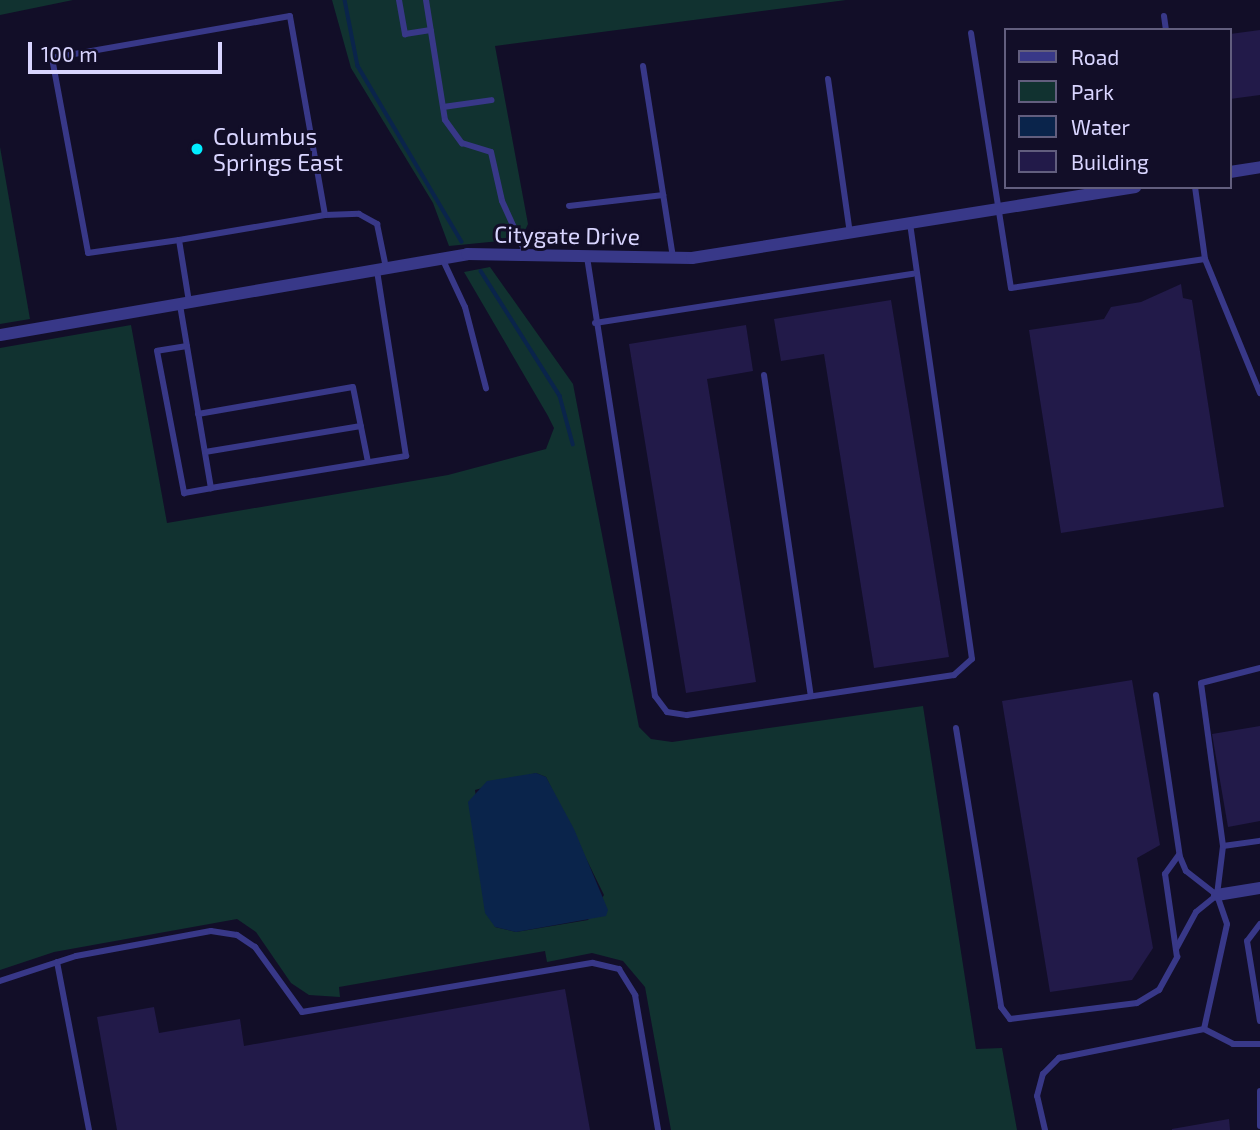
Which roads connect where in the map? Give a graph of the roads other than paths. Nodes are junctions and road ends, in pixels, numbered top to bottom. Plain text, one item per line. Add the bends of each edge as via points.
1 (399, 0) edge
2 (426, 0) edge
3 (1164, 16) dead end
4 (1166, 28) edge
5 (431, 30) junction
6 (971, 33) dead end
7 (643, 66) dead end
8 (828, 79) dead end
9 (492, 100) dead end
10 (443, 107) junction
11 (1260, 167) edge
12 (1232, 172) edge
13 (1123, 189) edge
14 (1195, 189) edge
15 (663, 195) junction
16 (569, 206) dead end
17 (999, 209) junction
18 (325, 215) junction
19 (910, 224) junction
20 (850, 233) junction
21 (178, 240) junction
22 (527, 256) junction
23 (587, 257) junction
24 (442, 258) junction
25 (673, 258) junction
26 (1205, 259) junction
27 (381, 269) junction
28 (913, 274) junction
29 (184, 303) junction
30 (595, 323) junction
31 (0, 335) edge
32 (187, 346) junction
33 (764, 375) dead end
34 (485, 388) dead end
35 (1260, 393) edge
36 (198, 414) junction
37 (361, 426) junction
38 (205, 452) junction
39 (368, 462) junction
40 (211, 488) junction
41 (1260, 668) edge
42 (1156, 695) dead end
43 (811, 696) junction
44 (956, 727) dead end
45 (1260, 841) edge
46 (1223, 846) junction
47 (1179, 855) junction
48 (1260, 888) edge
49 (1217, 895) junction
50 (1260, 924) edge
51 (1176, 949) junction
52 (57, 962) junction
53 (0, 981) edge
54 (1260, 1021) edge
55 (1204, 1029) junction
56 (1260, 1044) edge
57 (1260, 1091) edge
58 (1260, 1126) edge
59 (89, 1130) edge
60 (658, 1130) edge
61 (1045, 1130) edge

1 - 5 lane via 405,34
2 - 5 lane
3 - 4 lane
5 - 10 lane
6 - 17 lane
7 - 15 lane
8 - 20 lane
9 - 10 lane
10 - 22 lane via 462,143 491,152 502,201
11 - 12 street
13 - 17 street, Citygate Drive
14 - 26 lane
15 - 16 lane
15 - 25 lane
17 - 19 street, Citygate Drive
17 - 26 lane via 1011,288
18 - 21 lane
18 - 21 lane via 290,16 52,58 88,253
18 - 27 lane via 359,214 377,224
19 - 20 street, Citygate Drive
19 - 28 lane
20 - 25 street, Citygate Drive
21 - 29 lane
22 - 23 street, Citygate Drive
22 - 24 street, Citygate Drive
23 - 25 street, Citygate Drive
23 - 30 lane
24 - 27 street, Citygate Drive
24 - 34 lane via 465,307
26 - 35 lane
27 - 29 street, Citygate Drive
27 - 39 lane via 406,456
28 - 30 lane
28 - 43 lane via 972,659 954,675
29 - 31 street, Citygate Drive
29 - 32 lane
30 - 43 lane via 660,704 675,716
32 - 36 lane
32 - 40 lane via 157,351 184,493
33 - 43 lane
36 - 37 lane via 353,387
36 - 38 lane
37 - 38 lane
37 - 39 lane
38 - 40 lane
39 - 40 lane
41 - 46 lane via 1201,683
42 - 47 lane
44 - 51 lane via 1004,1015 1026,1020 1137,1003 1159,990
45 - 46 lane
46 - 49 lane
47 - 49 lane via 1186,871
47 - 51 lane via 1165,874
48 - 49 street
49 - 51 lane via 1196,912
49 - 55 lane via 1227,924
50 - 54 lane via 1247,941
52 - 53 lane
52 - 59 lane
52 - 60 lane via 211,931 237,935 255,947 292,1006 317,1013 593,963 619,969 635,995
55 - 56 lane via 1233,1044
55 - 61 lane via 1059,1058 1043,1074 1037,1096
57 - 58 lane

